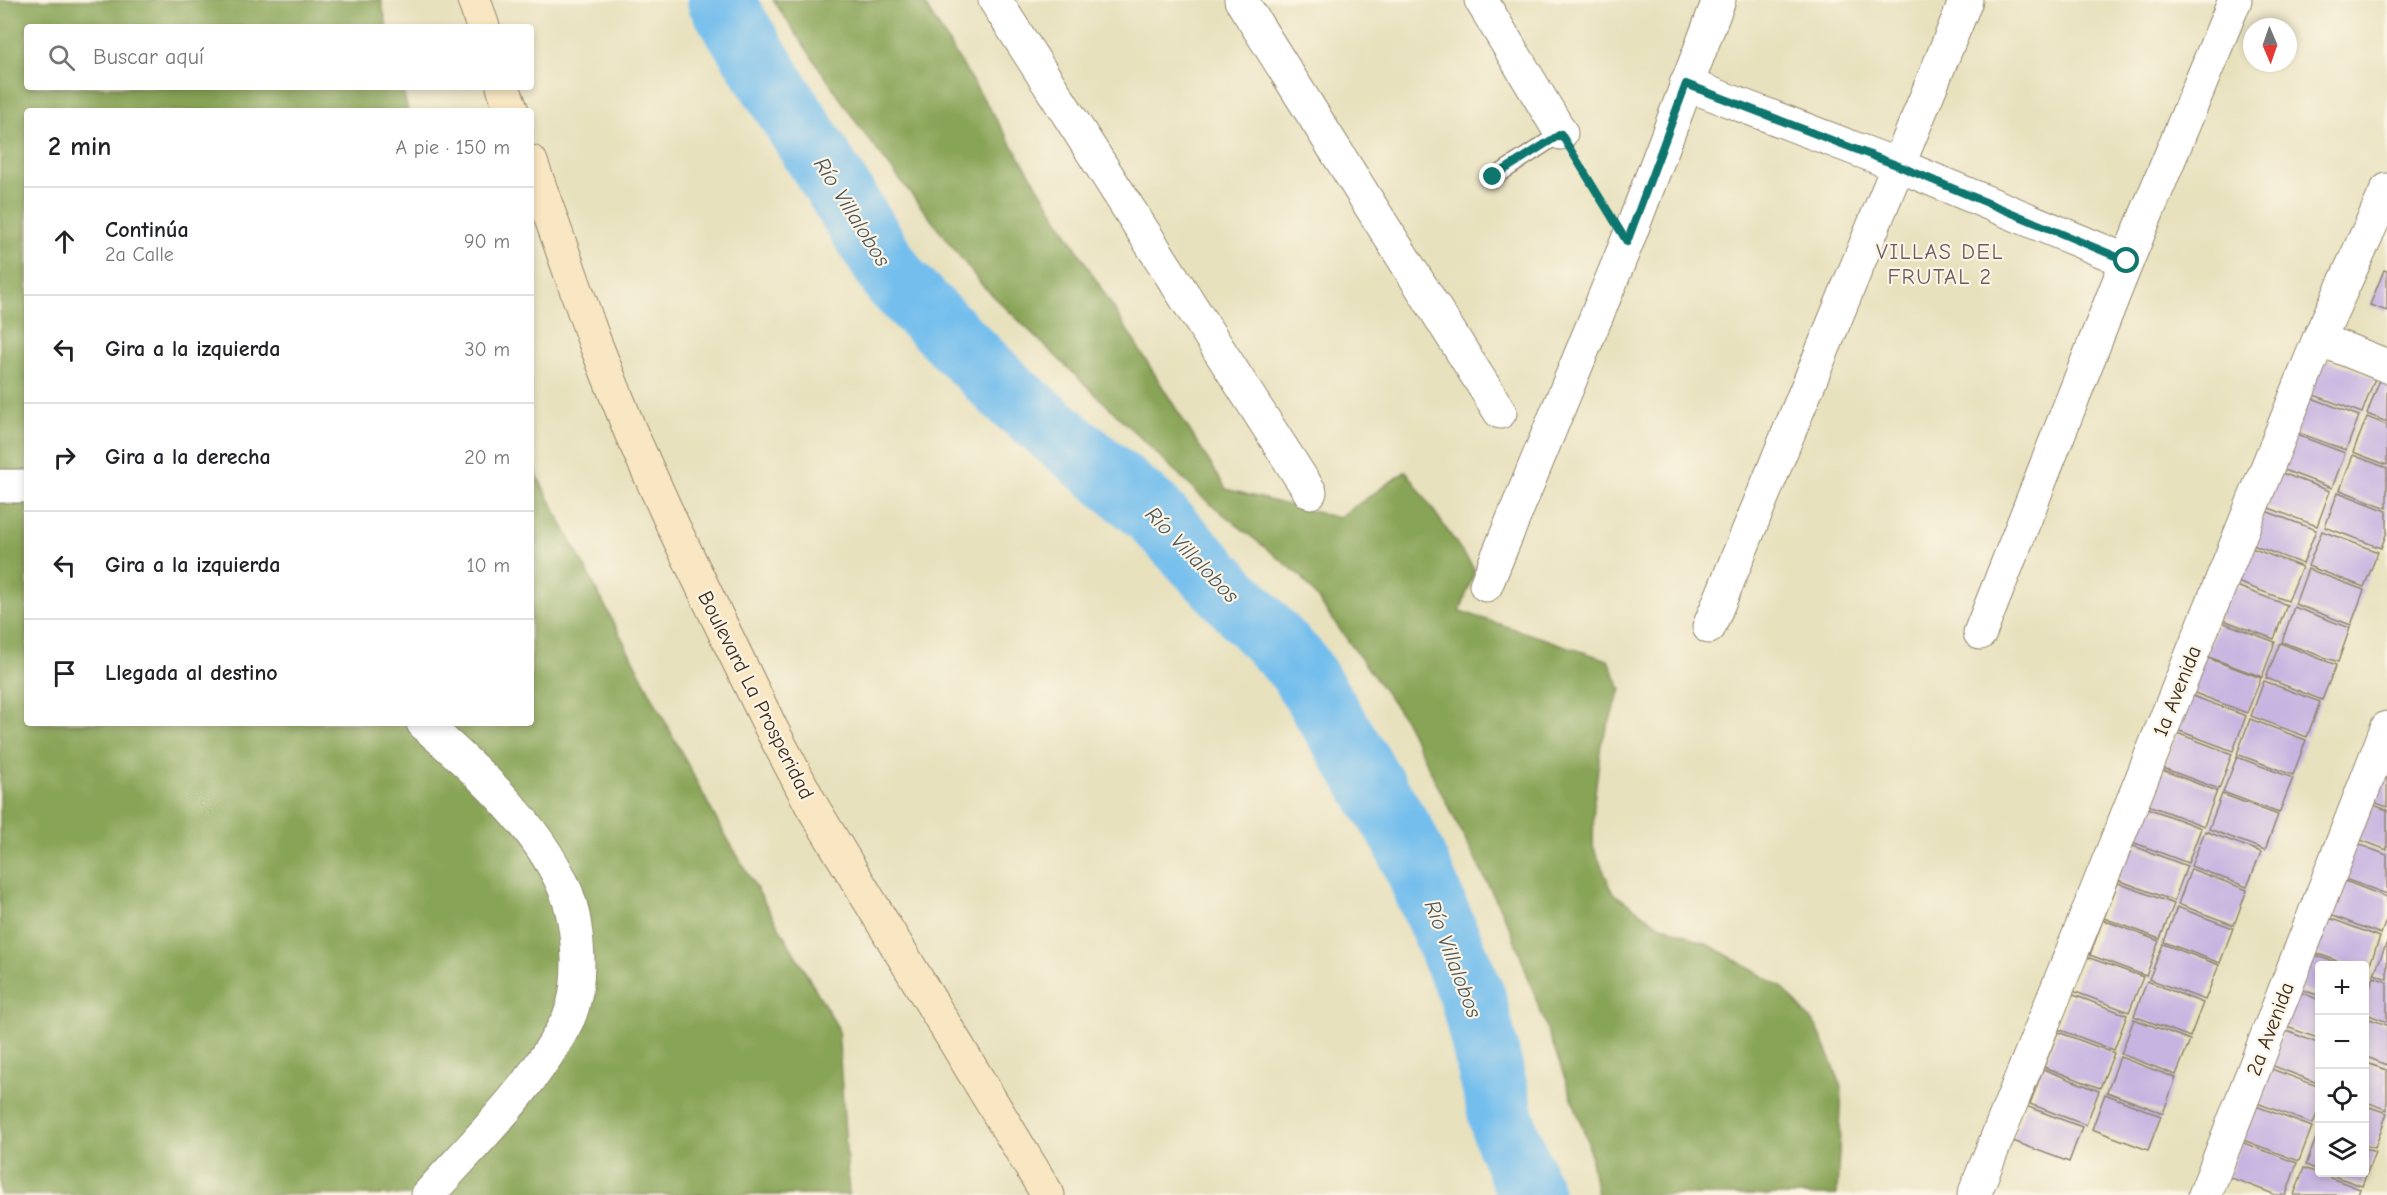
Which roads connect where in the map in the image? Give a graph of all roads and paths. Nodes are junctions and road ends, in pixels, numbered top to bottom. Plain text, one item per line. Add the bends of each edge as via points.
1 (474, 0) edge
2 (995, 0) edge
3 (1241, 0) edge
4 (1481, 0) edge
5 (1719, 0) edge
6 (1966, 0) edge
7 (2235, 0) edge
8 (482, 24) edge
9 (1686, 84) junction
10 (504, 90) edge
11 (511, 108) edge
12 (1561, 134) junction
13 (1899, 166) junction
14 (534, 170) edge
15 (1493, 177) dead end
16 (2387, 190) edge
17 (1627, 242) junction
18 (2127, 261) junction
19 (2319, 339) junction
20 (2387, 366) edge
21 (1500, 412) dead end
22 (0, 486) edge
23 (24, 486) edge
24 (1310, 492) dead end
25 (1486, 585) dead end
26 (1709, 627) dead end
27 (1980, 633) dead end
28 (426, 726) edge
29 (2387, 728) edge
30 (428, 1195) edge
31 (1048, 1195) edge
32 (1974, 1195) edge
33 (2205, 1195) edge

1 - 8 main road
2 - 24 street
3 - 21 street
4 - 12 street
5 - 9 street
6 - 13 street
7 - 18 street
9 - 13 street
9 - 17 street
10 - 11 main road
12 - 15 lane
12 - 17 path
13 - 18 street
13 - 26 street
14 - 31 main road, Boulevard La Prosperidad via 631,433 772,730 812,806
16 - 19 street, 1a Avenida
17 - 25 street
18 - 27 street
19 - 20 street
19 - 32 street, 1a Avenida
22 - 23 street
28 - 30 street via 491,787 542,847 565,888 577,936 578,974 570,1015 538,1066
29 - 33 street, 2a Avenida

